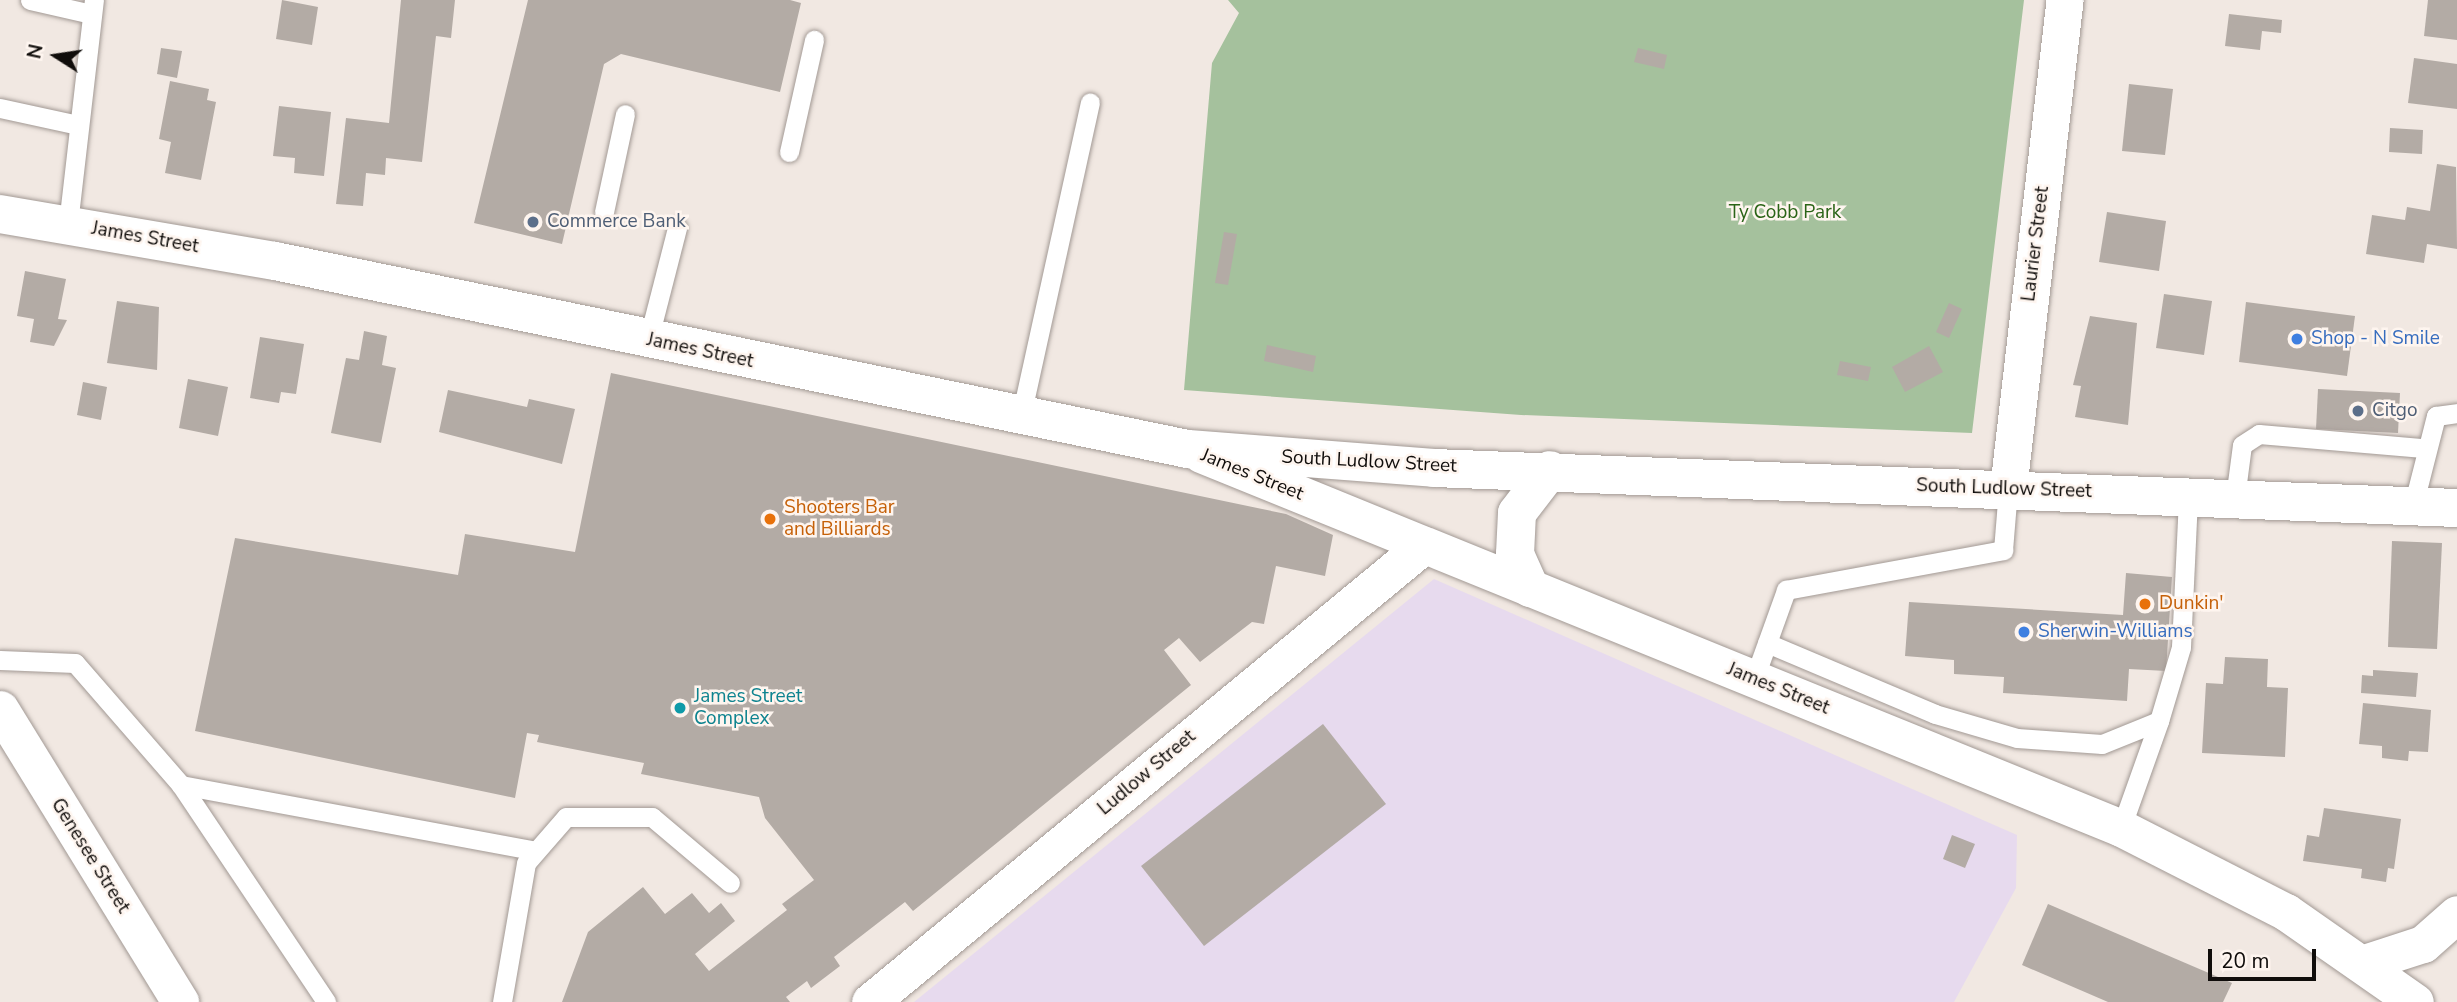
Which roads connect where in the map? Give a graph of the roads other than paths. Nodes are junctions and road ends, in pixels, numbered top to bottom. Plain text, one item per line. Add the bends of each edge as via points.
1 (30, 0) edge
2 (2065, 0) edge
3 (92, 7) edge
4 (814, 40) dead end
5 (1090, 102) dead end
6 (0, 108) edge
7 (625, 114) dead end
8 (78, 125) junction
9 (789, 152) dead end
10 (604, 212) dead end
11 (0, 214) edge
12 (68, 224) junction
13 (677, 228) dead end
14 (648, 341) junction
15 (2457, 413) edge
16 (1021, 416) junction
17 (2423, 448) junction
18 (1188, 449) junction
19 (1550, 470) junction
20 (2008, 489) junction
21 (2188, 497) junction
22 (2235, 498) junction
23 (2413, 506) junction
24 (2457, 508) edge
25 (1424, 545) junction
26 (1530, 588) junction
27 (1767, 643) junction
28 (0, 660) edge
29 (1754, 679) junction
30 (0, 709) edge
31 (2159, 721) junction
32 (181, 785) junction
33 (2121, 828) junction
34 (533, 850) junction
35 (730, 883) dead end
36 (2457, 914) edge
37 (2364, 963) junction
38 (180, 1002) edge
39 (326, 1002) edge
40 (502, 1002) edge
41 (870, 1002) edge
42 (2416, 1002) edge

1 - 3 lane
2 - 20 street, Laurier Street
3 - 8 lane
4 - 9 lane
5 - 16 lane
6 - 8 lane
7 - 10 lane
8 - 12 lane
11 - 12 main road, James Street
12 - 14 main road, James Street
13 - 14 lane
14 - 16 main road, James Street
15 - 17 lane via 2436,415
16 - 18 main road, James Street
17 - 22 lane via 2259,435 2242,445
17 - 23 lane
18 - 19 main road, South Ludlow Street
18 - 25 street, James Street
19 - 20 main road, South Ludlow Street
19 - 26 main road via 1517,513 1516,554
20 - 21 main road, South Ludlow Street
20 - 27 lane via 2004,550 1786,590
21 - 22 main road, South Ludlow Street
21 - 31 lane via 2181,647
22 - 23 main road, South Ludlow Street
23 - 24 main road, South Ludlow Street
25 - 26 street, James Street
25 - 41 street, Ludlow Street
26 - 29 street, James Street
27 - 29 lane
27 - 31 lane via 1936,713 2017,738 2102,744
28 - 32 lane via 75,663
29 - 33 street, James Street
30 - 38 street, Genesee Street
31 - 33 lane
32 - 34 lane
32 - 39 lane
33 - 37 street, James Street via 2249,890
34 - 35 lane via 566,817 652,817
34 - 40 lane
36 - 37 street via 2423,944
37 - 42 street, James Street

